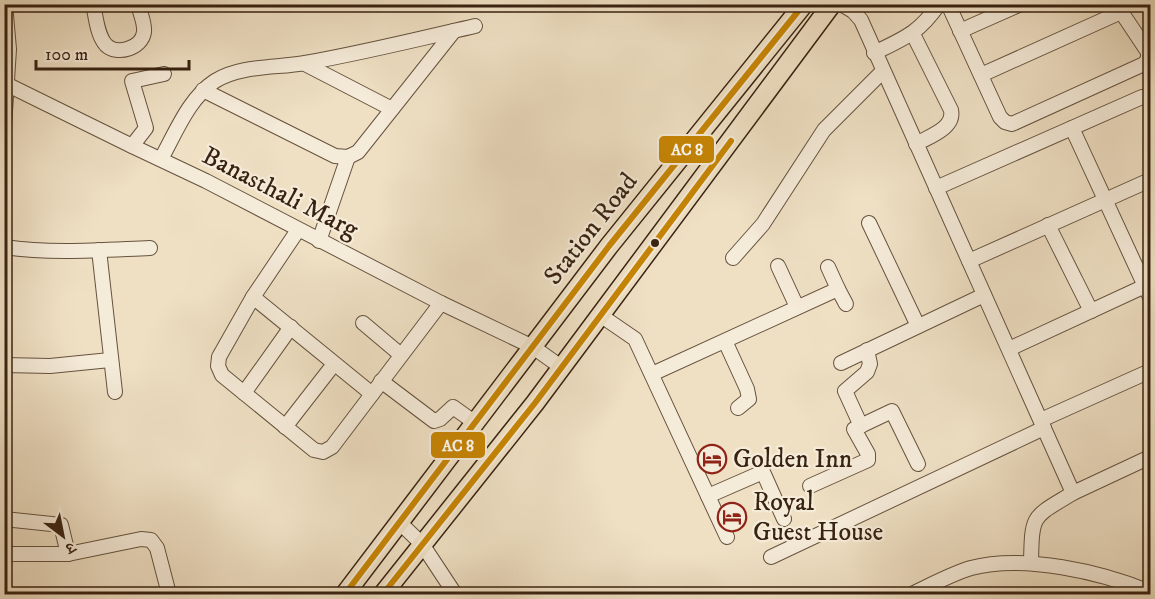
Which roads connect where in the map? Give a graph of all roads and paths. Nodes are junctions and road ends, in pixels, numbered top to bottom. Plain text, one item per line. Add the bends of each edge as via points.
1 (5, 4) edge
2 (93, 4) edge
3 (138, 4) edge
4 (804, 4) edge
5 (832, 4) edge
6 (841, 4) edge
7 (939, 4) edge
8 (948, 4) edge
9 (1021, 4) edge
10 (1118, 8) edge
11 (475, 26) dead end
12 (453, 31) junction
13 (960, 31) junction
14 (913, 34) junction
15 (874, 53) junction
16 (7, 60) edge
17 (305, 63) junction
18 (883, 71) junction
19 (164, 74) dead end
20 (981, 75) junction
21 (7, 84) edge
22 (203, 90) junction
23 (1150, 100) edge
24 (393, 109) junction
25 (4, 128) edge
26 (1071, 128) junction
27 (916, 144) junction
28 (132, 146) junction
29 (348, 158) junction
30 (161, 159) junction
31 (1150, 180) edge
32 (936, 188) junction
33 (1105, 199) junction
34 (869, 223) dead end
35 (1048, 225) junction
36 (298, 230) junction
37 (319, 241) junction
38 (4, 248) edge
39 (150, 248) dead end
40 (99, 250) junction
41 (733, 258) dead end
42 (969, 261) junction
43 (778, 266) dead end
44 (828, 267) dead end
45 (838, 289) junction
46 (1148, 292) edge
47 (984, 295) junction
48 (253, 297) junction
49 (441, 303) junction
50 (846, 304) dead end
51 (797, 307) junction
52 (1091, 311) junction
53 (600, 315) junction
54 (363, 323) dead end
55 (918, 326) junction
56 (291, 327) junction
57 (724, 341) junction
58 (533, 347) junction
59 (1009, 349) junction
60 (867, 350) junction
61 (401, 355) junction
62 (110, 360) junction
63 (841, 363) dead end
64 (334, 364) junction
65 (4, 365) edge
66 (561, 367) junction
67 (1150, 371) edge
68 (652, 374) junction
69 (381, 381) junction
70 (115, 392) dead end
71 (244, 393) junction
72 (372, 394) junction
73 (738, 408) dead end
74 (474, 422) junction
75 (1042, 424) junction
76 (861, 426) junction
77 (285, 427) junction
78 (1150, 457) edge
79 (918, 464) dead end
80 (810, 486) dead end
81 (1073, 493) junction
82 (708, 496) junction
83 (4, 519) edge
84 (784, 519) dead end
85 (399, 522) junction
86 (727, 537) dead end
87 (422, 544) junction
88 (68, 554) junction
89 (4, 555) edge
90 (771, 557) dead end
91 (1031, 562) junction
92 (1150, 592) edge
93 (169, 594) edge
94 (345, 594) edge
95 (383, 594) edge
96 (455, 594) edge
97 (912, 594) edge

1 - 16 street
2 - 3 street via 107,46 124,49 134,46 144,34
4 - 58 main road, Station Road
5 - 53 main road
6 - 15 street via 861,20
7 - 14 street
8 - 13 street
9 - 13 street
10 - 20 street
10 - 20 street via 1149,52 1144,64 1012,124 1000,117
11 - 12 street
12 - 17 street
12 - 24 street
13 - 20 street
14 - 15 street
14 - 27 street via 953,117
15 - 18 street
16 - 21 street
17 - 22 street via 239,72
17 - 24 street
18 - 27 street
18 - 41 street via 824,130 763,225
19 - 28 street via 132,81 146,128
21 - 25 street
21 - 28 street, Banasthali Marg
22 - 29 street via 335,156
22 - 30 street
23 - 26 street via 1142,97
24 - 29 street via 358,152
26 - 32 street
26 - 33 street
27 - 32 street
28 - 30 street, Banasthali Marg
29 - 37 street
30 - 36 street, Banasthali Marg
31 - 33 street
32 - 42 street
33 - 35 street
33 - 46 street
34 - 55 street
35 - 42 street
35 - 52 street
36 - 37 street, Banasthali Marg
36 - 48 street
37 - 49 street, Banasthali Marg
38 - 40 street via 34,252
39 - 40 street
40 - 62 street
42 - 47 street
43 - 51 street
44 - 45 street
45 - 50 street
45 - 51 street
46 - 52 street
47 - 55 street
47 - 59 street
48 - 56 street
48 - 71 street via 219,357 218,366 222,375
49 - 58 street, Banasthali Marg
49 - 61 street
51 - 57 street
52 - 59 street
53 - 66 main road
53 - 68 street via 636,339
54 - 61 street
55 - 60 street
56 - 64 street
56 - 71 street
57 - 68 street
57 - 73 street via 747,389 749,399
58 - 66 street, Banasthali Marg
58 - 74 main road, Station Road
59 - 75 street
60 - 63 street
60 - 76 street via 867,372 845,391
61 - 69 street
62 - 65 street via 50,366
62 - 70 street
64 - 72 street
64 - 77 street
66 - 87 main road
67 - 75 street
68 - 82 street
69 - 72 street
69 - 74 street via 431,419 437,421 453,408
71 - 77 street
72 - 77 street via 332,447 323,452 314,450
74 - 85 main road, Station Road
75 - 81 street
75 - 90 street
76 - 79 street via 892,411
76 - 80 street via 854,429 868,460
78 - 81 street
81 - 91 street via 1041,513 1034,522
82 - 84 street via 763,472
82 - 86 street
83 - 88 street via 62,525
85 - 87 street
85 - 94 main road, Station Road
87 - 95 main road
87 - 96 street
88 - 89 street
88 - 93 street via 151,540 157,548
91 - 92 street via 1123,580
91 - 97 street via 970,568

